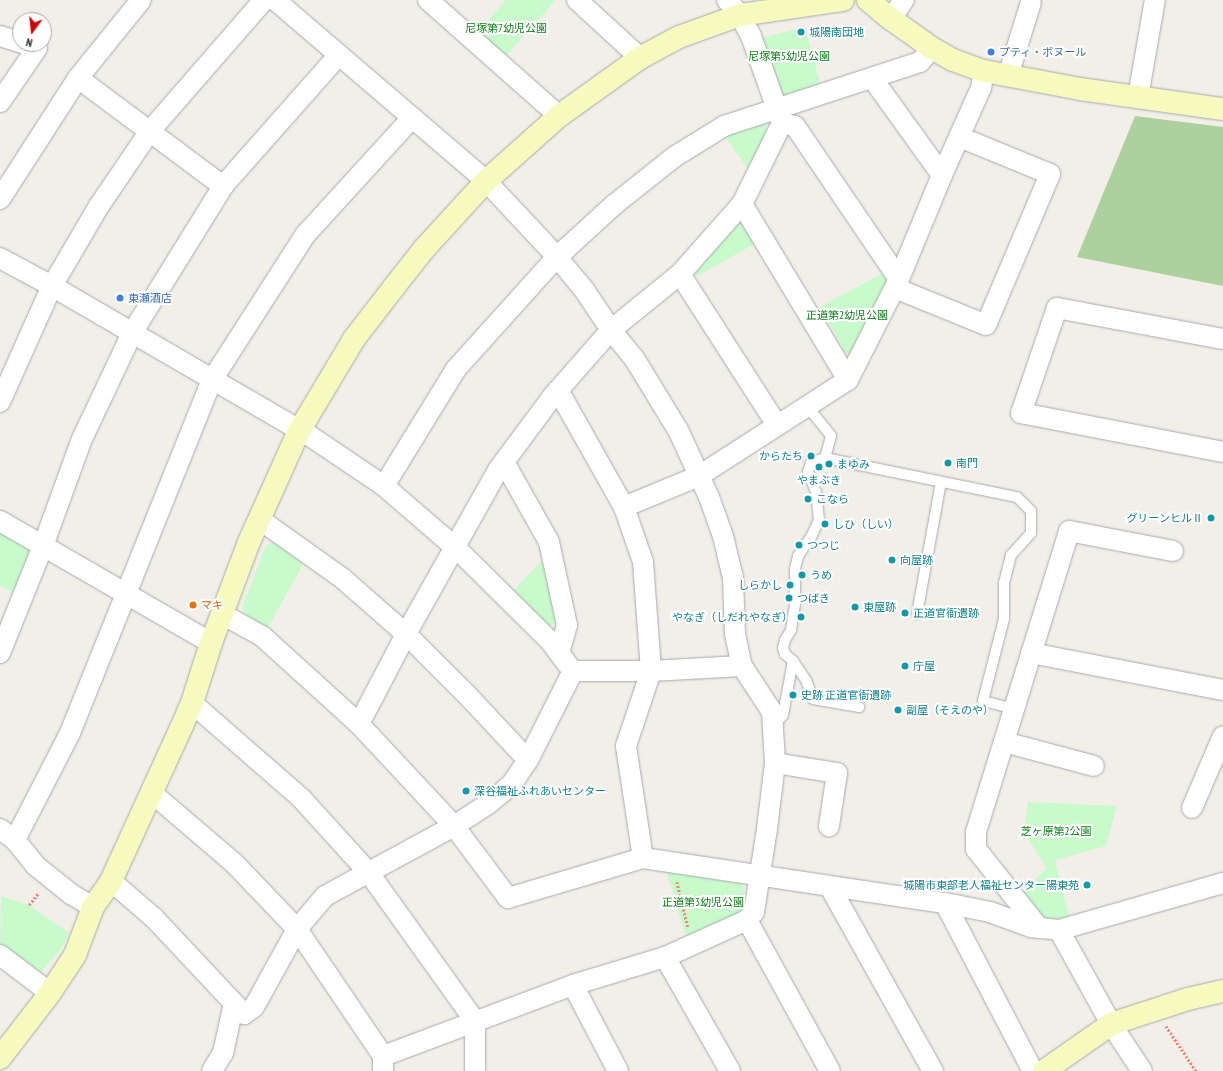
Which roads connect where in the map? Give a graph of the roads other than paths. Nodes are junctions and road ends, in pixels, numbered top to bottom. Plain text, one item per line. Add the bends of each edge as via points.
1 (141, 0) edge
2 (264, 0) edge
3 (275, 0) edge
4 (428, 0) edge
5 (577, 0) edge
6 (843, 0) edge
7 (868, 0) edge
8 (904, 0) edge
9 (1155, 0) edge
10 (1031, 2) dead end
11 (733, 7) edge
12 (891, 19) junction
13 (0, 36) edge
14 (12, 40) edge
15 (932, 48) junction
16 (34, 52) edge
17 (338, 55) junction
18 (640, 58) junction
19 (984, 71) junction
20 (1008, 76) junction
21 (78, 78) junction
22 (872, 78) junction
23 (1138, 97) junction
24 (0, 102) edge
25 (1223, 109) edge
26 (559, 116) junction
27 (780, 116) junction
28 (412, 118) junction
29 (150, 131) junction
30 (960, 137) junction
31 (942, 175) junction
32 (486, 181) junction
33 (223, 186) junction
34 (0, 199) edge
35 (742, 204) junction
36 (557, 257) junction
37 (0, 258) edge
38 (680, 274) junction
39 (897, 284) junction
40 (52, 286) junction
41 (611, 330) junction
42 (132, 333) junction
43 (1223, 339) edge
44 (212, 380) junction
45 (848, 380) junction
46 (558, 390) junction
47 (0, 402) edge
48 (807, 406) junction
49 (777, 425) junction
50 (299, 431) junction
51 (1223, 452) edge
52 (825, 458) junction
53 (504, 462) junction
54 (699, 476) junction
55 (941, 482) junction
56 (384, 486) junction
57 (624, 508) junction
58 (259, 519) junction
59 (0, 521) edge
60 (43, 546) junction
61 (454, 547) junction
62 (1173, 551) dead end
63 (125, 594) junction
64 (222, 614) junction
65 (917, 614) dead end
66 (406, 634) junction
67 (211, 643) junction
68 (0, 653) edge
69 (559, 653) junction
70 (1031, 653) junction
71 (793, 661) junction
72 (742, 666) junction
73 (651, 670) junction
74 (573, 671) junction
75 (1223, 690) edge
76 (192, 703) junction
77 (859, 707) dead end
78 (1014, 709) junction
79 (359, 724) junction
80 (773, 727) junction
81 (1223, 736) edge
82 (1004, 742) junction
83 (528, 760) junction
84 (775, 763) junction
85 (1094, 766) dead end
86 (152, 793) junction
87 (1192, 808) dead end
88 (454, 826) junction
89 (829, 826) dead end
90 (7, 835) edge
91 (643, 858) junction
92 (369, 873) junction
93 (760, 874) junction
94 (111, 881) junction
95 (1223, 883) edge
96 (830, 887) junction
97 (945, 903) junction
98 (93, 907) junction
99 (747, 920) junction
100 (1039, 928) junction
101 (298, 929) junction
102 (1059, 930) junction
103 (0, 955) edge
104 (666, 957) junction
105 (573, 985) junction
106 (1223, 991) edge
107 (50, 993) junction
108 (234, 1003) junction
109 (475, 1022) junction
110 (1111, 1024) junction
111 (0, 1058) edge
112 (383, 1064) edge
113 (212, 1071) edge
114 (475, 1071) edge
115 (618, 1071) edge
116 (730, 1071) edge
117 (830, 1071) edge
118 (933, 1071) edge
119 (1032, 1071) edge
120 (1044, 1071) edge
121 (1142, 1071) edge

1 - 21 street
2 - 29 street
3 - 17 street
4 - 26 street
5 - 18 street
6 - 11 street
7 - 12 street
8 - 12 street
9 - 23 street
10 - 20 street
11 - 18 street
11 - 27 street via 751,36
12 - 15 street
13 - 14 street
15 - 19 street via 953,60
15 - 22 street via 920,62
16 - 24 street
17 - 28 street
17 - 33 street
18 - 26 street
19 - 20 street
19 - 30 street via 980,88
20 - 23 street
21 - 29 street
21 - 34 street
22 - 27 street
22 - 31 street
23 - 25 street
26 - 32 street
27 - 35 street
27 - 36 street via 724,126 674,157 615,204
27 - 39 street via 795,126
28 - 32 street
28 - 44 street via 305,235
29 - 33 street
29 - 40 street via 99,206
30 - 31 street
30 - 39 street via 1050,174 986,325
31 - 39 street
32 - 36 street
32 - 50 street via 424,249 354,339
33 - 42 street
35 - 38 street
35 - 45 street
36 - 41 street via 586,291
36 - 56 street via 456,369
37 - 40 street
38 - 41 street
38 - 49 street
39 - 45 street
40 - 42 street
40 - 47 street
41 - 46 street
41 - 54 street via 634,358 678,430
42 - 44 street
42 - 60 street via 82,439
43 - 51 street via 1057,308 1021,413
44 - 50 street
44 - 63 street
45 - 48 street
46 - 53 street
46 - 57 street
48 - 49 street
48 - 52 lane via 831,436
49 - 54 street
50 - 56 street
50 - 58 street
52 - 55 lane
52 - 71 lane via 811,463 808,472 816,492 819,520 798,556 795,569 795,604 791,630 783,648 785,654
53 - 61 street
53 - 69 street via 549,542 567,625
54 - 57 street
54 - 72 street via 723,536 733,578 735,634
55 - 65 lane
55 - 78 lane via 1017,497 1031,511 1030,533 1011,555 1004,583 1004,619 983,701
56 - 61 street
57 - 73 street via 643,562
58 - 64 street
58 - 66 street via 342,578
59 - 60 street
60 - 63 street
60 - 68 street
61 - 66 street
61 - 69 street via 550,640
62 - 70 street via 1069,532
63 - 67 street
63 - 90 street via 70,733
64 - 67 street
64 - 79 street via 262,636
66 - 79 street
66 - 83 street via 470,697
67 - 76 street
69 - 74 street
70 - 75 street
70 - 78 street
71 - 77 lane via 806,680 813,700
71 - 80 lane via 783,715
72 - 73 street
72 - 80 street via 772,712
73 - 74 street
73 - 91 street via 626,746
74 - 83 street
76 - 86 street
76 - 92 street via 301,798
78 - 82 street
79 - 88 street
80 - 84 street
81 - 87 street
82 - 85 street
82 - 100 street via 976,832 976,849
83 - 88 street via 511,785
84 - 89 street via 837,773
84 - 93 street
86 - 94 street
86 - 101 street via 235,864
88 - 91 street via 508,898
88 - 92 street
90 - 98 street via 36,866 71,894
91 - 93 street
92 - 101 street via 325,896
92 - 109 street
93 - 96 street
93 - 99 street via 754,912
94 - 98 street
94 - 108 street via 154,918
95 - 102 street
96 - 97 street
96 - 118 street
97 - 100 street via 990,912
97 - 119 street
98 - 107 street via 75,955
99 - 104 street
99 - 117 street
100 - 102 street
101 - 108 street via 254,1007 244,1014
101 - 112 street
102 - 110 street
103 - 107 street
104 - 105 street
104 - 116 street
105 - 109 street
105 - 115 street
106 - 110 street via 1188,999
107 - 111 street
108 - 113 street via 223,1052
109 - 112 street
109 - 114 street
110 - 120 street
110 - 121 street

